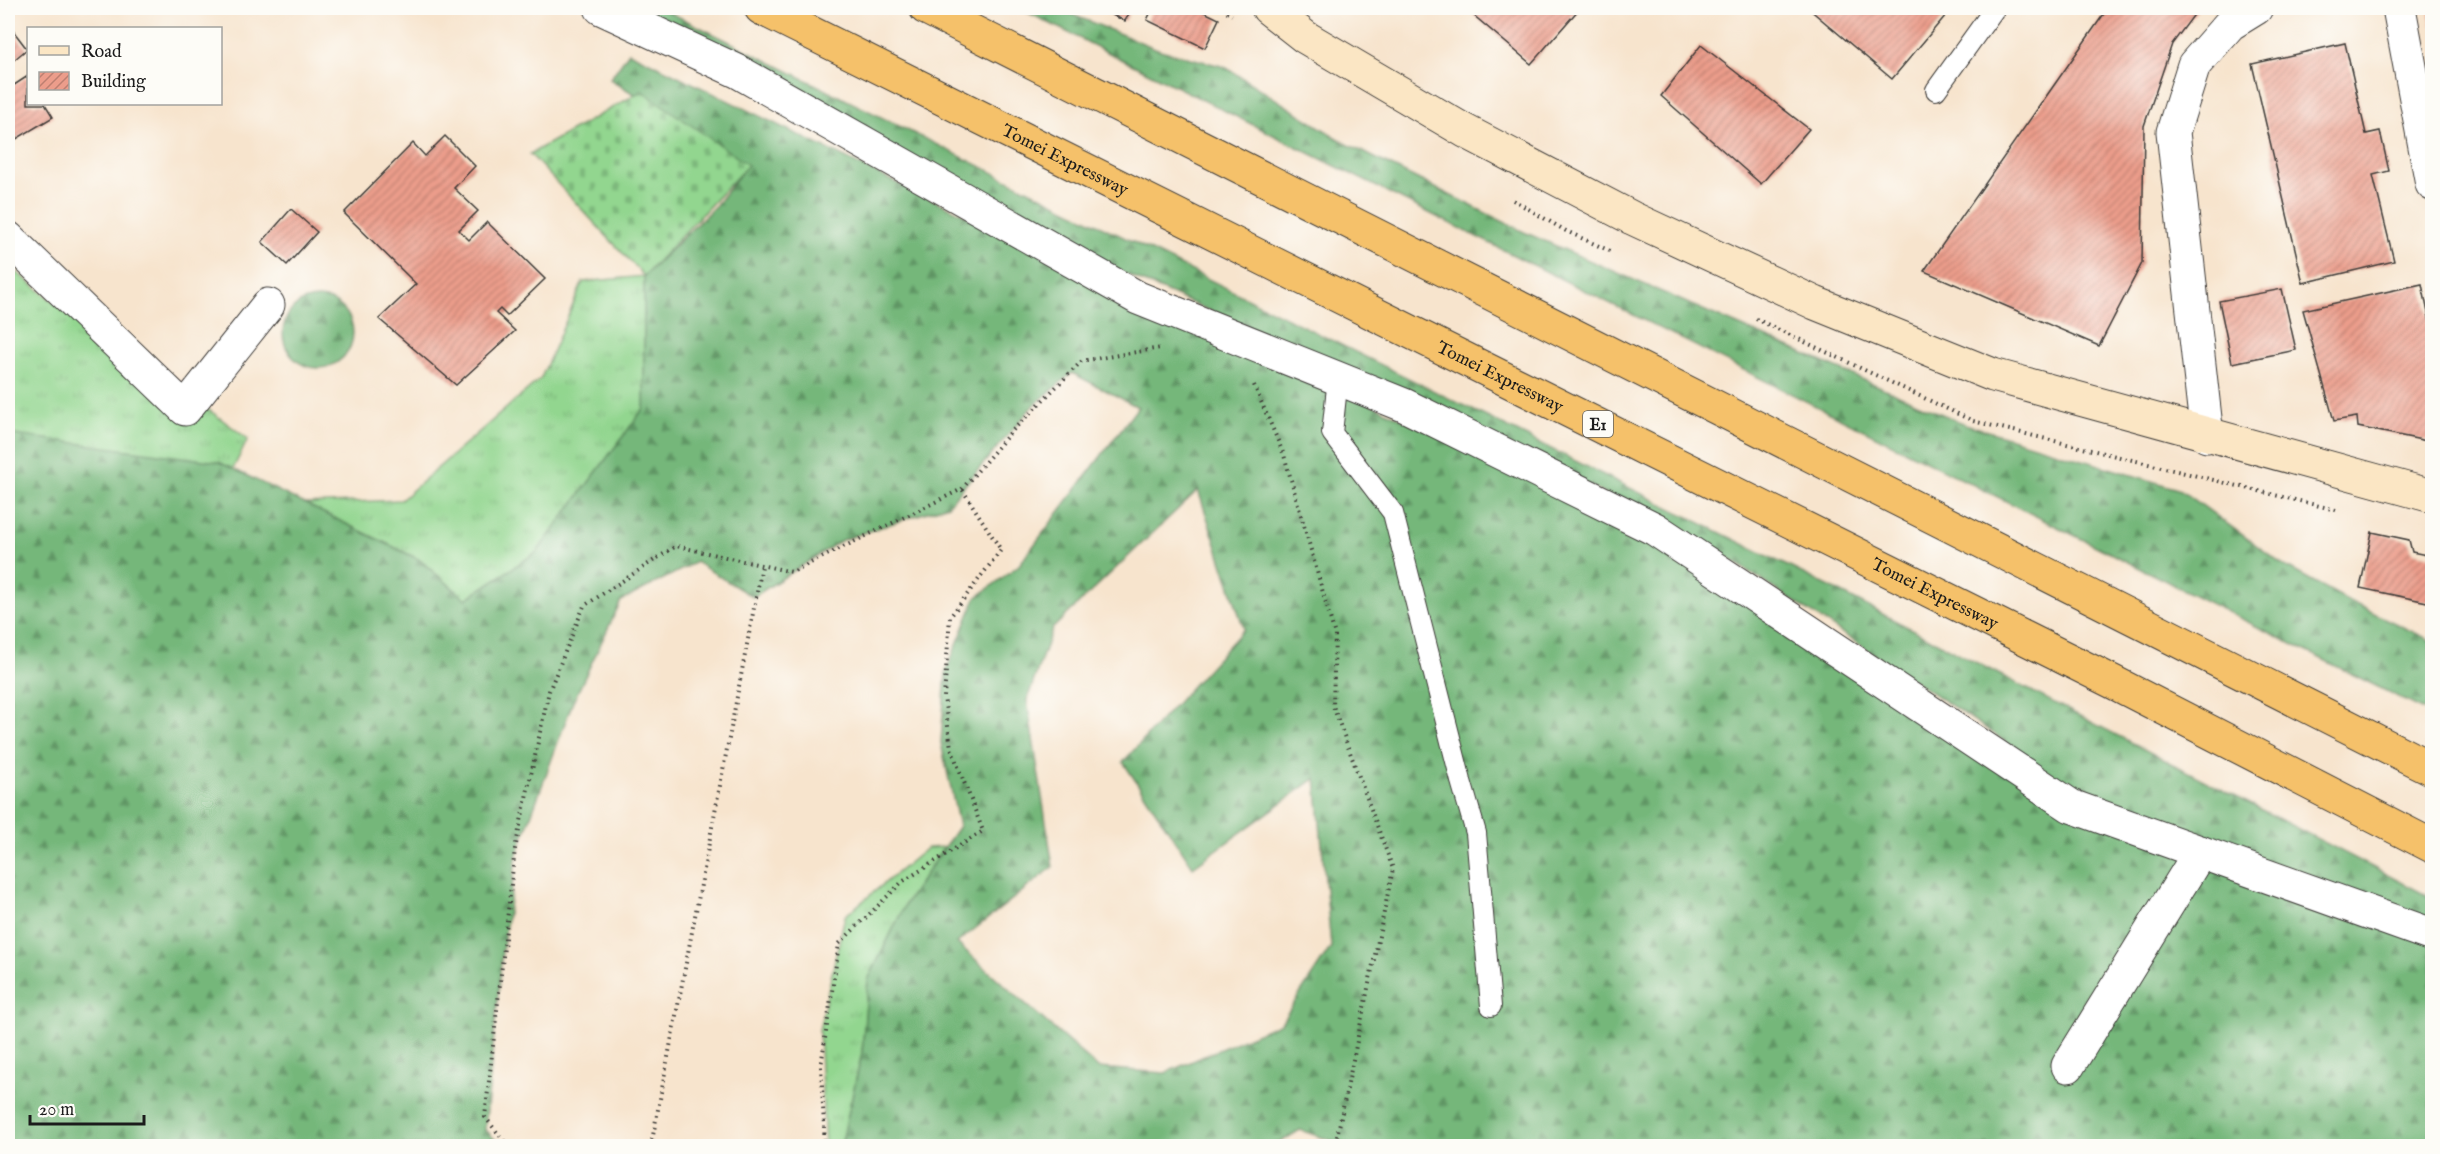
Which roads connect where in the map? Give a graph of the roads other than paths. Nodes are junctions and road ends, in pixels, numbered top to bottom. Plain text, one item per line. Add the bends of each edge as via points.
1 (601, 8) edge
2 (761, 8) edge
3 (926, 8) edge
4 (1995, 8) edge
5 (2256, 8) edge
6 (2399, 8) edge
7 (1274, 10) edge
8 (1936, 90) dead end
9 (2433, 184) edge
10 (8, 238) edge
11 (268, 305) dead end
12 (1338, 378) junction
13 (2207, 436) junction
14 (2433, 496) edge
15 (2433, 769) edge
16 (2433, 846) edge
17 (2200, 852) junction
18 (2433, 935) edge
19 (1491, 1006) dead end
20 (2068, 1066) dead end

1 - 12 street via 737,71 1138,298
2 - 16 highway, Tomei Expressway / E1 via 2103,677
3 - 15 highway
4 - 8 lane
5 - 13 street via 2230,24 2194,65 2173,132
6 - 9 street
7 - 13 street via 1305,37 1475,136 1632,218 1815,303 1993,375
10 - 11 street via 185,409
12 - 17 street via 1404,405 1655,529 2072,806
12 - 19 lane via 1332,433 1394,513 1476,833
13 - 14 street
17 - 18 street
17 - 20 street

